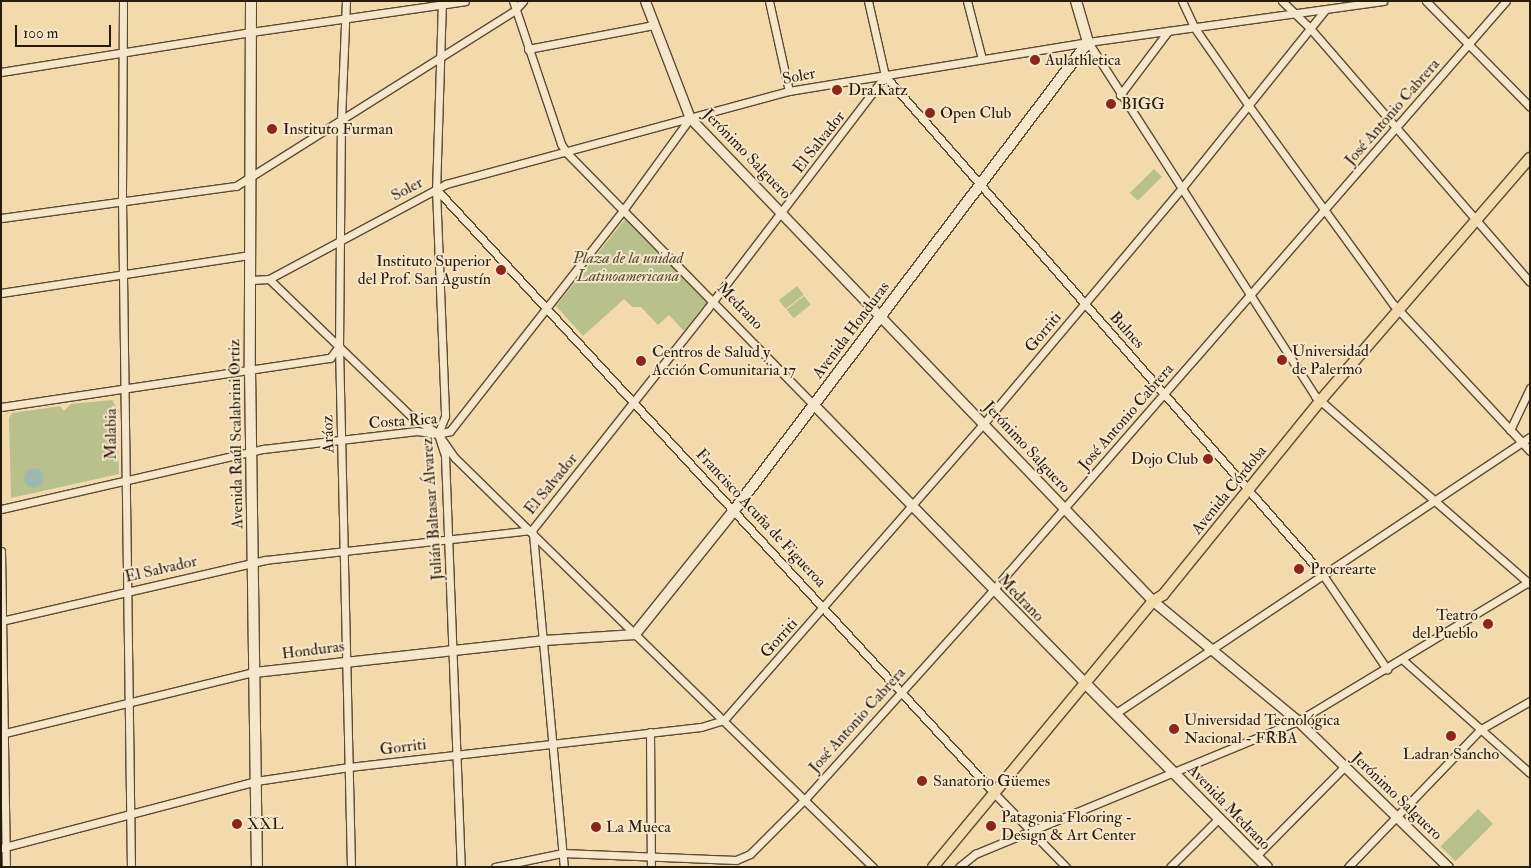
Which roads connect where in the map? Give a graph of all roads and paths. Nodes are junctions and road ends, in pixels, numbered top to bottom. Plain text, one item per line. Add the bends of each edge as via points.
1 (124, 1) edge
2 (251, 1) edge
3 (346, 1) edge
4 (465, 1) edge
5 (513, 1) edge
6 (523, 1) edge
7 (645, 1) edge
8 (769, 1) edge
9 (868, 1) edge
10 (967, 1) edge
11 (1076, 1) edge
12 (1182, 1) edge
13 (1282, 1) edge
14 (1383, 1) edge
15 (1426, 1) edge
16 (1506, 1) edge
17 (442, 3) edge
18 (515, 10) junction
19 (1325, 10) junction
20 (1296, 13) junction
21 (346, 18) junction
22 (654, 24) junction
23 (1194, 27) junction
24 (1309, 27) junction
25 (1168, 31) junction
26 (250, 32) junction
27 (1088, 42) junction
28 (1468, 45) junction
29 (528, 49) junction
30 (123, 52) junction
31 (441, 55) junction
32 (982, 59) junction
33 (1, 72) edge
34 (885, 76) junction
35 (789, 92) junction
36 (1120, 94) junction
37 (1249, 106) junction
38 (1530, 107) edge
39 (690, 118) junction
40 (341, 119) junction
41 (1396, 127) junction
42 (567, 153) junction
43 (1530, 158) edge
44 (250, 177) junction
45 (981, 185) junction
46 (436, 189) junction
47 (1181, 189) junction
48 (122, 200) junction
49 (624, 209) junction
50 (1327, 210) junction
51 (782, 212) junction
52 (1, 218) edge
53 (1476, 219) junction
54 (340, 241) junction
55 (250, 255) junction
56 (123, 276) junction
57 (269, 279) junction
58 (251, 280) junction
59 (1530, 282) edge
60 (1, 293) edge
61 (1251, 295) junction
62 (714, 301) junction
63 (1085, 303) junction
64 (547, 307) junction
65 (1398, 310) junction
66 (881, 315) junction
67 (339, 346) junction
68 (250, 369) junction
69 (1530, 388) edge
70 (124, 389) junction
71 (1165, 393) junction
72 (1320, 401) junction
73 (635, 402) junction
74 (814, 405) junction
75 (1, 407) edge
76 (984, 423) junction
77 (1510, 430) junction
78 (438, 434) junction
79 (1530, 438) edge
80 (342, 440) junction
81 (1522, 442) junction
82 (1530, 451) edge
83 (252, 452) junction
84 (126, 482) junction
85 (1249, 489) junction
86 (1433, 500) junction
87 (911, 506) junction
88 (1065, 508) junction
89 (1, 509) edge
90 (735, 509) junction
91 (532, 530) junction
92 (448, 539) junction
93 (345, 550) junction
94 (1, 551) edge
95 (252, 563) junction
96 (1323, 575) junction
97 (1529, 582) edge
98 (993, 590) junction
99 (127, 591) junction
100 (1153, 601) junction
101 (825, 608) junction
102 (2, 621) edge
103 (635, 634) junction
104 (544, 640) junction
105 (1210, 648) junction
106 (454, 649) junction
107 (1404, 660) junction
108 (346, 662) junction
109 (1387, 669) junction
110 (254, 672) junction
111 (1086, 684) junction
112 (902, 691) junction
113 (1530, 701) edge
114 (130, 703) junction
115 (1116, 713) junction
116 (724, 720) junction
117 (1298, 721) junction
118 (1481, 729) junction
119 (650, 732) junction
120 (2, 734) edge
121 (554, 743) junction
122 (459, 754) junction
123 (1345, 766) junction
124 (349, 767) junction
125 (1174, 771) junction
126 (1530, 773) edge
127 (256, 782) junction
128 (995, 794) junction
129 (806, 798) junction
130 (130, 814) junction
131 (1397, 817) junction
132 (1218, 819) junction
133 (1031, 831) junction
134 (955, 843) junction
135 (3, 848) edge
136 (562, 853) junction
137 (651, 856) junction
138 (1256, 856) junction
139 (738, 863) edge
140 (6, 867) edge
141 (131, 867) edge
142 (257, 867) edge
143 (351, 867) edge
144 (461, 867) edge
145 (496, 867) edge
146 (564, 867) edge
147 (651, 867) edge
148 (873, 867) edge
149 (934, 867) edge
150 (938, 867) edge
151 (959, 867) edge
152 (1066, 867) edge
153 (1170, 867) edge
154 (1266, 867) edge
155 (1348, 867) edge
156 (1448, 867) edge

1 - 30 street, Malabia
2 - 26 main road, Avenida Raúl Scalabrini Ortiz
3 - 21 street, Aráoz
4 - 17 street
5 - 18 street, Medrano
6 - 18 street
7 - 22 street, Jerónimo Salguero
8 - 35 street
9 - 34 street, Bulnes
10 - 32 street
11 - 27 main road
12 - 23 street
13 - 20 street
14 - 19 street, Soler
15 - 28 street
16 - 28 street, José Antonio Cabrera
17 - 21 street
17 - 31 street, Julián Baltasar Álvarez
18 - 29 street, Medrano
18 - 31 street
19 - 20 street, Soler
19 - 24 street, Gorriti
20 - 23 street, Soler
20 - 24 street
21 - 26 street
21 - 40 street, Aráoz
22 - 29 street
22 - 39 street, Jerónimo Salguero
23 - 25 street, Soler
23 - 37 street
24 - 37 street, Gorriti
24 - 41 street
25 - 27 street, Soler
25 - 36 street
26 - 30 street
26 - 44 main road, Avenida Raúl Scalabrini Ortiz
27 - 32 street, Soler
27 - 36 street
27 - 45 main road, Avenida Honduras
28 - 38 street
28 - 41 street, José Antonio Cabrera
29 - 42 street, Medrano via 560,144
30 - 33 street
30 - 48 street, Malabia
31 - 40 street
31 - 46 street, Julián Baltasar Álvarez
32 - 34 street, Soler
34 - 35 street, Soler
34 - 45 street, Bulnes
34 - 51 street, El Salvador
35 - 39 street, Soler
36 - 47 street
37 - 47 street, Gorriti
37 - 50 street
39 - 42 street, Soler
39 - 49 street, Costa Rica
39 - 51 street, Jerónimo Salguero
40 - 44 street
40 - 54 street, Aráoz
41 - 50 street, José Antonio Cabrera
41 - 53 street
42 - 46 street, Soler
42 - 49 street, Medrano
43 - 53 main road, Avenida Córdoba
44 - 48 street via 236,186
44 - 55 main road, Avenida Raúl Scalabrini Ortiz
45 - 63 street, Bulnes
45 - 66 main road, Avenida Honduras
46 - 54 street, Soler
46 - 64 street, Francisco Acuña de Figueroa
46 - 78 street, Julián Baltasar Álvarez via 445,416
47 - 61 street
47 - 63 street, Gorriti
48 - 52 street
48 - 56 street, Malabia
49 - 62 street, Medrano
49 - 64 street, Costa Rica
50 - 61 street, José Antonio Cabrera
50 - 65 street
51 - 62 street, El Salvador
51 - 66 street, Jerónimo Salguero
53 - 59 street
53 - 65 main road, Avenida Córdoba
54 - 57 street, Soler
54 - 67 street, Aráoz
55 - 56 street
55 - 58 main road, Avenida Raúl Scalabrini Ortiz
56 - 60 street
56 - 70 street, Malabia
57 - 58 street, Soler
57 - 67 street
58 - 68 main road, Avenida Raúl Scalabrini Ortiz
61 - 71 street, José Antonio Cabrera
61 - 72 street
62 - 73 street, El Salvador
62 - 74 street, Medrano
63 - 71 street, Bulnes
63 - 76 street, Gorriti
64 - 73 street, Francisco Acuña de Figueroa
64 - 78 street, Costa Rica via 453,428
65 - 72 main road, Avenida Córdoba
65 - 77 street
66 - 74 main road, Avenida Honduras
66 - 76 street, Jerónimo Salguero
67 - 68 street via 330,358
67 - 78 street via 410,415
67 - 80 street, Aráoz
68 - 70 street
68 - 83 main road, Avenida Raúl Scalabrini Ortiz
69 - 77 street
70 - 75 street
70 - 84 street, Malabia
71 - 85 street, Bulnes
71 - 88 street, José Antonio Cabrera
72 - 85 main road, Avenida Córdoba
72 - 86 street
73 - 90 street, Francisco Acuña de Figueroa
73 - 91 street, El Salvador
74 - 87 street, Medrano
74 - 90 main road, Avenida Honduras
76 - 87 street, Gorriti
76 - 88 street, Jerónimo Salguero
77 - 81 street
78 - 80 street, Costa Rica via 417,431
78 - 91 street via 455,458
78 - 92 street, Julián Baltasar Álvarez via 445,456
79 - 81 street
80 - 83 street, Costa Rica
80 - 93 street, Aráoz
81 - 82 street
81 - 86 street
83 - 84 street, Costa Rica
83 - 95 main road, Avenida Raúl Scalabrini Ortiz
84 - 89 street, Costa Rica
84 - 99 street, Malabia
85 - 96 street, Bulnes
85 - 100 main road, Avenida Córdoba via 1163,594
86 - 96 street
86 - 97 street
87 - 98 street, Medrano
87 - 101 street, Gorriti
88 - 98 street, José Antonio Cabrera
88 - 100 street, Jerónimo Salguero
90 - 101 street, Francisco Acuña de Figueroa
90 - 103 main road, Avenida Honduras
91 - 92 street, El Salvador
91 - 103 street
91 - 104 street
92 - 93 street, El Salvador
92 - 106 street, Julián Baltasar Álvarez
93 - 95 street, El Salvador
93 - 108 street, Aráoz
94 - 102 street
95 - 99 street, El Salvador
95 - 110 main road, Avenida Raúl Scalabrini Ortiz
96 - 105 street
96 - 109 street, Bulnes
97 - 107 street
98 - 111 street, Medrano
98 - 112 street, José Antonio Cabrera
99 - 102 street, El Salvador
99 - 114 street, Malabia
100 - 105 street, Jerónimo Salguero
100 - 111 main road, Avenida Córdoba
101 - 112 street, Francisco Acuña de Figueroa
101 - 116 street, Gorriti
102 - 120 street
103 - 104 street, Honduras
103 - 116 street
104 - 106 street, Honduras
104 - 121 street
105 - 115 street
105 - 117 street, Jerónimo Salguero
106 - 108 street, Honduras
106 - 122 street, Julián Baltasar Álvarez
107 - 109 street
107 - 118 street
108 - 110 street, Honduras
108 - 124 street, Aráoz
109 - 117 street
110 - 114 street, Honduras
110 - 127 main road, Avenida Raúl Scalabrini Ortiz
111 - 115 main road, Avenida Medrano
111 - 128 main road, Avenida Córdoba
112 - 128 street, Francisco Acuña de Figueroa
112 - 129 street, José Antonio Cabrera
113 - 118 street
114 - 120 street, Honduras
114 - 130 street, Malabia
115 - 125 main road, Avenida Medrano
116 - 119 street, Gorriti via 701,727
116 - 129 street
117 - 123 street, Jerónimo Salguero
117 - 125 street
118 - 126 street
118 - 131 street
119 - 121 street, Gorriti
119 - 137 street
120 - 135 street
121 - 122 street, Gorriti
121 - 136 street
122 - 124 street, Gorriti
122 - 144 street, Julián Baltasar Álvarez
123 - 131 street, Jerónimo Salguero
123 - 138 street
124 - 127 street, Gorriti
124 - 143 street, Aráoz
125 - 132 main road, Avenida Medrano
125 - 133 street
127 - 130 street, Gorriti
127 - 142 main road, Avenida Raúl Scalabrini Ortiz
128 - 133 street, Francisco Acuña de Figueroa
128 - 134 main road, Avenida Córdoba
129 - 139 street, José Antonio Cabrera
129 - 148 street
130 - 135 street, Gorriti
130 - 141 street, Malabia
131 - 155 street
131 - 156 street, Jerónimo Salguero
132 - 138 main road, Avenida Medrano
132 - 153 street
133 - 151 street via 974,855
133 - 152 street, Francisco Acuña de Figueroa
134 - 149 main road, Avenida Córdoba
134 - 150 main road, Avenida Córdoba
135 - 140 street
136 - 137 street, José Antonio Cabrera
136 - 145 street, José Antonio Cabrera
136 - 146 street
137 - 139 street, José Antonio Cabrera
137 - 147 street
138 - 154 main road, Avenida Medrano

